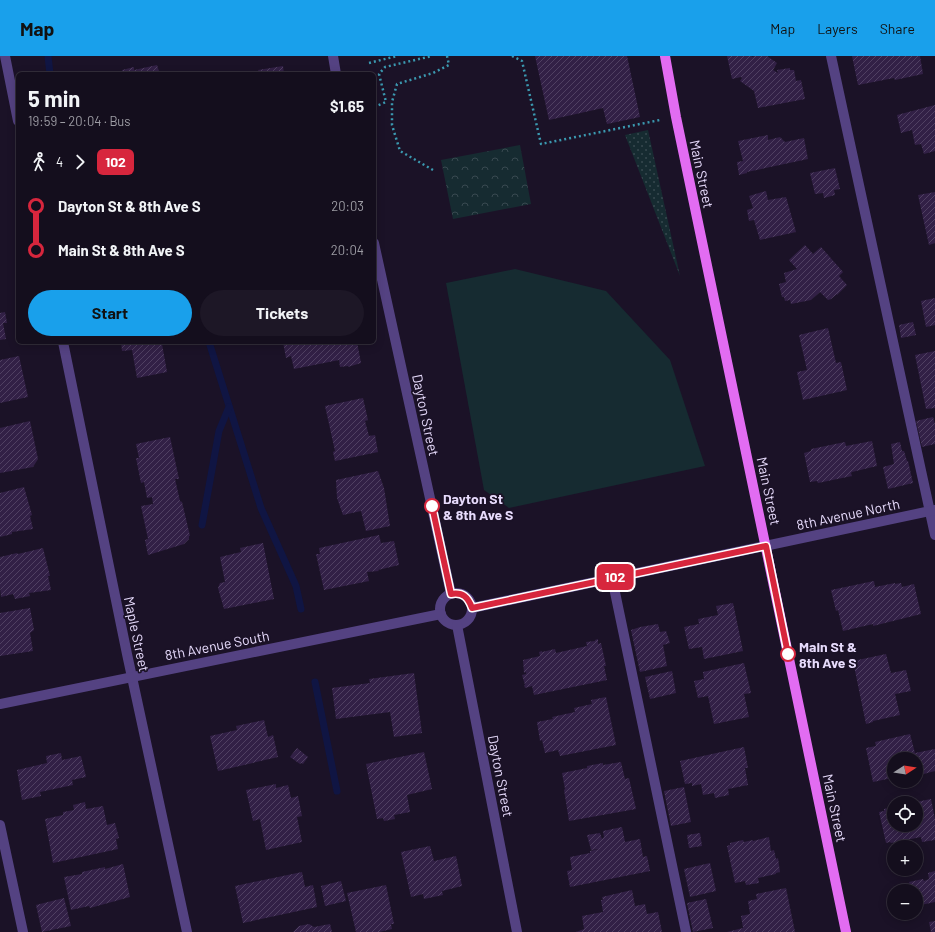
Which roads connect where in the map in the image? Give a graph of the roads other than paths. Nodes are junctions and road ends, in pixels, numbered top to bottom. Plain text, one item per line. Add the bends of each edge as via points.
1 (5, 56) edge
2 (332, 56) edge
3 (665, 56) edge
4 (831, 56) edge
5 (336, 72) edge
6 (16, 111) edge
7 (376, 252) edge
8 (63, 344) edge
9 (933, 511) edge
10 (935, 535) edge
11 (766, 546) junction
12 (612, 578) junction
13 (451, 594) junction
14 (472, 608) junction
15 (441, 614) junction
16 (457, 625) junction
17 (131, 676) junction
18 (0, 704) edge
19 (0, 825) edge
20 (22, 932) edge
21 (186, 932) edge
22 (517, 932) edge
23 (686, 932) edge
24 (846, 932) edge

1 - 6 street
2 - 5 street
3 - 11 main road, Main Street
4 - 9 street
7 - 13 street, Dayton Street
8 - 17 street, Maple Street
9 - 10 street
9 - 11 street, 8th Avenue North
11 - 12 street
11 - 24 main road, Main Street
12 - 14 street
12 - 23 street
13 - 14 street via 464,595 470,600
13 - 15 street via 443,599 440,606
14 - 16 street via 469,620
15 - 16 street via 444,621
15 - 17 street, 8th Avenue South
16 - 22 street, Dayton Street
17 - 18 street, 8th Avenue South
17 - 21 street, Maple Street
19 - 20 street

